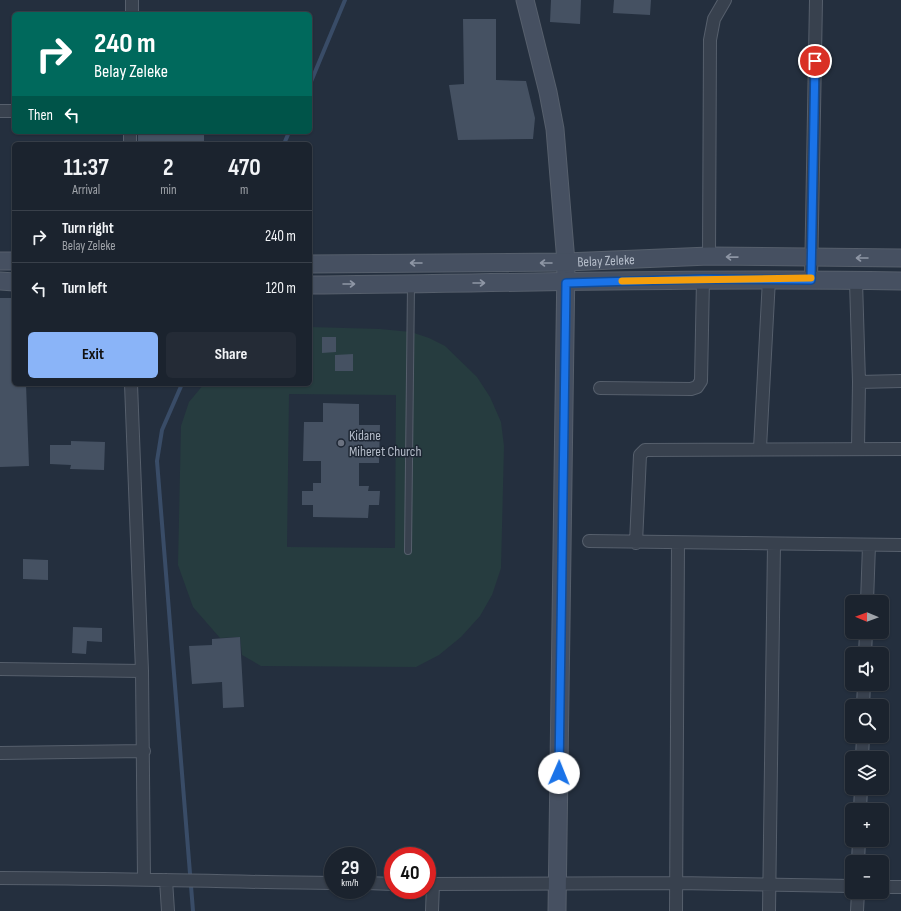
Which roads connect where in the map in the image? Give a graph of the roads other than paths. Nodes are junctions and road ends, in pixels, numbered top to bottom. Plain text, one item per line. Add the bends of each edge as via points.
1 (132, 0) edge
2 (524, 0) edge
3 (725, 0) edge
4 (816, 0) edge
5 (132, 12) edge
6 (0, 111) edge
7 (12, 112) edge
8 (708, 256) junction
9 (811, 258) junction
10 (901, 258) edge
11 (0, 261) edge
12 (12, 261) edge
13 (566, 262) junction
14 (312, 264) edge
15 (703, 279) junction
16 (769, 279) junction
17 (811, 280) junction
18 (0, 281) edge
19 (856, 281) junction
20 (901, 281) edge
21 (12, 282) edge
22 (566, 283) junction
23 (411, 284) junction
24 (312, 285) edge
25 (901, 381) edge
26 (859, 382) junction
27 (131, 386) edge
28 (600, 388) dead end
29 (760, 448) junction
30 (858, 448) junction
31 (901, 448) edge
32 (589, 541) dead end
33 (636, 542) junction
34 (678, 543) junction
35 (774, 544) junction
36 (869, 545) junction
37 (901, 545) edge
38 (408, 551) dead end
39 (867, 595) edge
40 (0, 669) edge
41 (142, 671) junction
42 (144, 751) junction
43 (0, 753) edge
44 (0, 878) edge
45 (144, 879) junction
46 (171, 881) junction
47 (324, 883) edge
48 (677, 883) junction
49 (436, 884) edge
50 (558, 884) junction
51 (769, 885) junction
52 (845, 886) edge
53 (889, 887) edge
54 (901, 887) edge
55 (431, 899) edge
56 (858, 899) edge
57 (168, 911) edge
58 (432, 911) edge
59 (557, 911) edge
60 (676, 911) edge
61 (769, 911) edge
62 (858, 911) edge

1 - 5 street
2 - 13 street via 555,129
3 - 8 street via 714,19 710,40
4 - 9 street
6 - 7 street
9 -> 8 street, Belay Zeleke
8 - 13 street, Belay Zeleke
10 -> 9 street, Belay Zeleke
9 - 17 street
11 - 12 street
13 -> 14 street, Belay Zeleke
13 - 22 street
15 - 16 street, Belay Zeleke
15 - 22 street, Belay Zeleke
15 - 28 street via 698,387
16 - 17 street, Belay Zeleke
16 - 29 street
17 - 19 street, Belay Zeleke
18 - 21 street
19 - 20 street, Belay Zeleke
19 - 26 street
23 -> 22 street, Belay Zeleke
22 - 50 street
24 -> 23 street, Belay Zeleke
23 - 38 lane
25 - 26 street
26 - 30 street
27 - 41 street
29 - 30 street
29 - 33 street via 642,452
30 - 31 street
32 - 33 street
33 - 34 street
34 - 35 street
34 - 48 street
35 - 36 street
35 - 51 street
36 - 37 street
36 - 39 street
40 - 41 street
41 - 42 street
42 - 43 street
42 - 45 street
44 - 45 street
45 - 46 street
46 - 47 street
46 - 57 street
48 - 50 street
48 - 51 street
48 - 60 street
49 - 50 street
50 - 59 street
51 - 52 street
51 - 61 street
53 - 54 street
55 - 58 street
56 - 62 street

